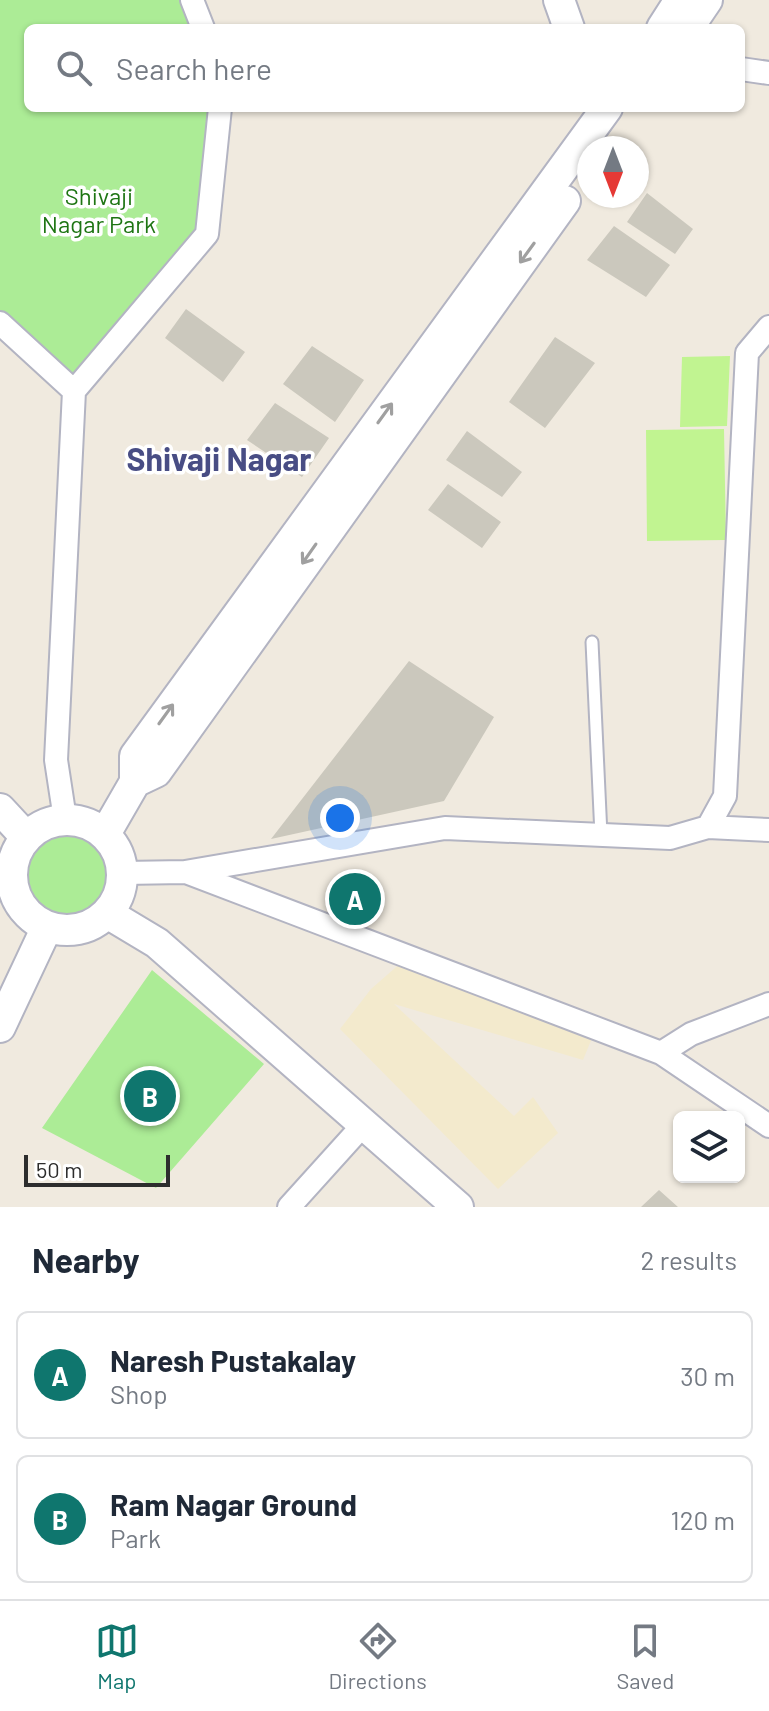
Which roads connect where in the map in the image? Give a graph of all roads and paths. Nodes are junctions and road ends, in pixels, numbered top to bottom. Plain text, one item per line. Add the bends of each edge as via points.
1 (192, 0) edge
2 (680, 0) edge
3 (707, 0) edge
4 (201, 24) edge
5 (665, 24) edge
6 (691, 24) edge
7 (745, 70) edge
8 (769, 73) edge
9 (220, 112) edge
10 (609, 120) edge
11 (577, 184) edge
12 (0, 323) edge
13 (769, 327) edge
14 (758, 353) edge
15 (74, 391) junction
16 (592, 642) dead end
17 (135, 782) junction
18 (0, 809) edge
19 (65, 819) junction
20 (708, 827) junction
21 (769, 830) edge
22 (105, 834) junction
23 (601, 835) junction
24 (26, 837) junction
25 (185, 872) junction
26 (123, 873) junction
27 (5, 877) edge
28 (107, 913) junction
29 (47, 927) junction
30 (769, 1004) edge
31 (0, 1027) edge
32 (661, 1053) junction
33 (364, 1124) junction
34 (769, 1126) edge
35 (289, 1207) edge
36 (458, 1207) edge

1 - 4 street
2 - 5 street
3 - 6 street
7 - 8 street
9 - 15 street via 207,234
17 -> 10 street via 135,756
11 -> 17 street via 156,772
12 - 15 street
13 - 14 street
14 - 20 street via 725,796
15 - 19 street via 56,760
16 - 23 lane
17 - 22 street
18 - 24 street
19 - 22 street
19 - 24 street
20 - 21 street
20 - 23 street via 670,838
22 - 26 street
23 - 25 street via 445,828
24 - 27 street
25 - 26 street
25 - 32 street
26 - 28 street
27 - 29 street via 21,907
28 - 29 street via 80,929
28 - 33 street via 157,943
29 - 31 street
30 - 32 street via 691,1034
32 - 34 street
33 - 35 street
33 - 36 street

